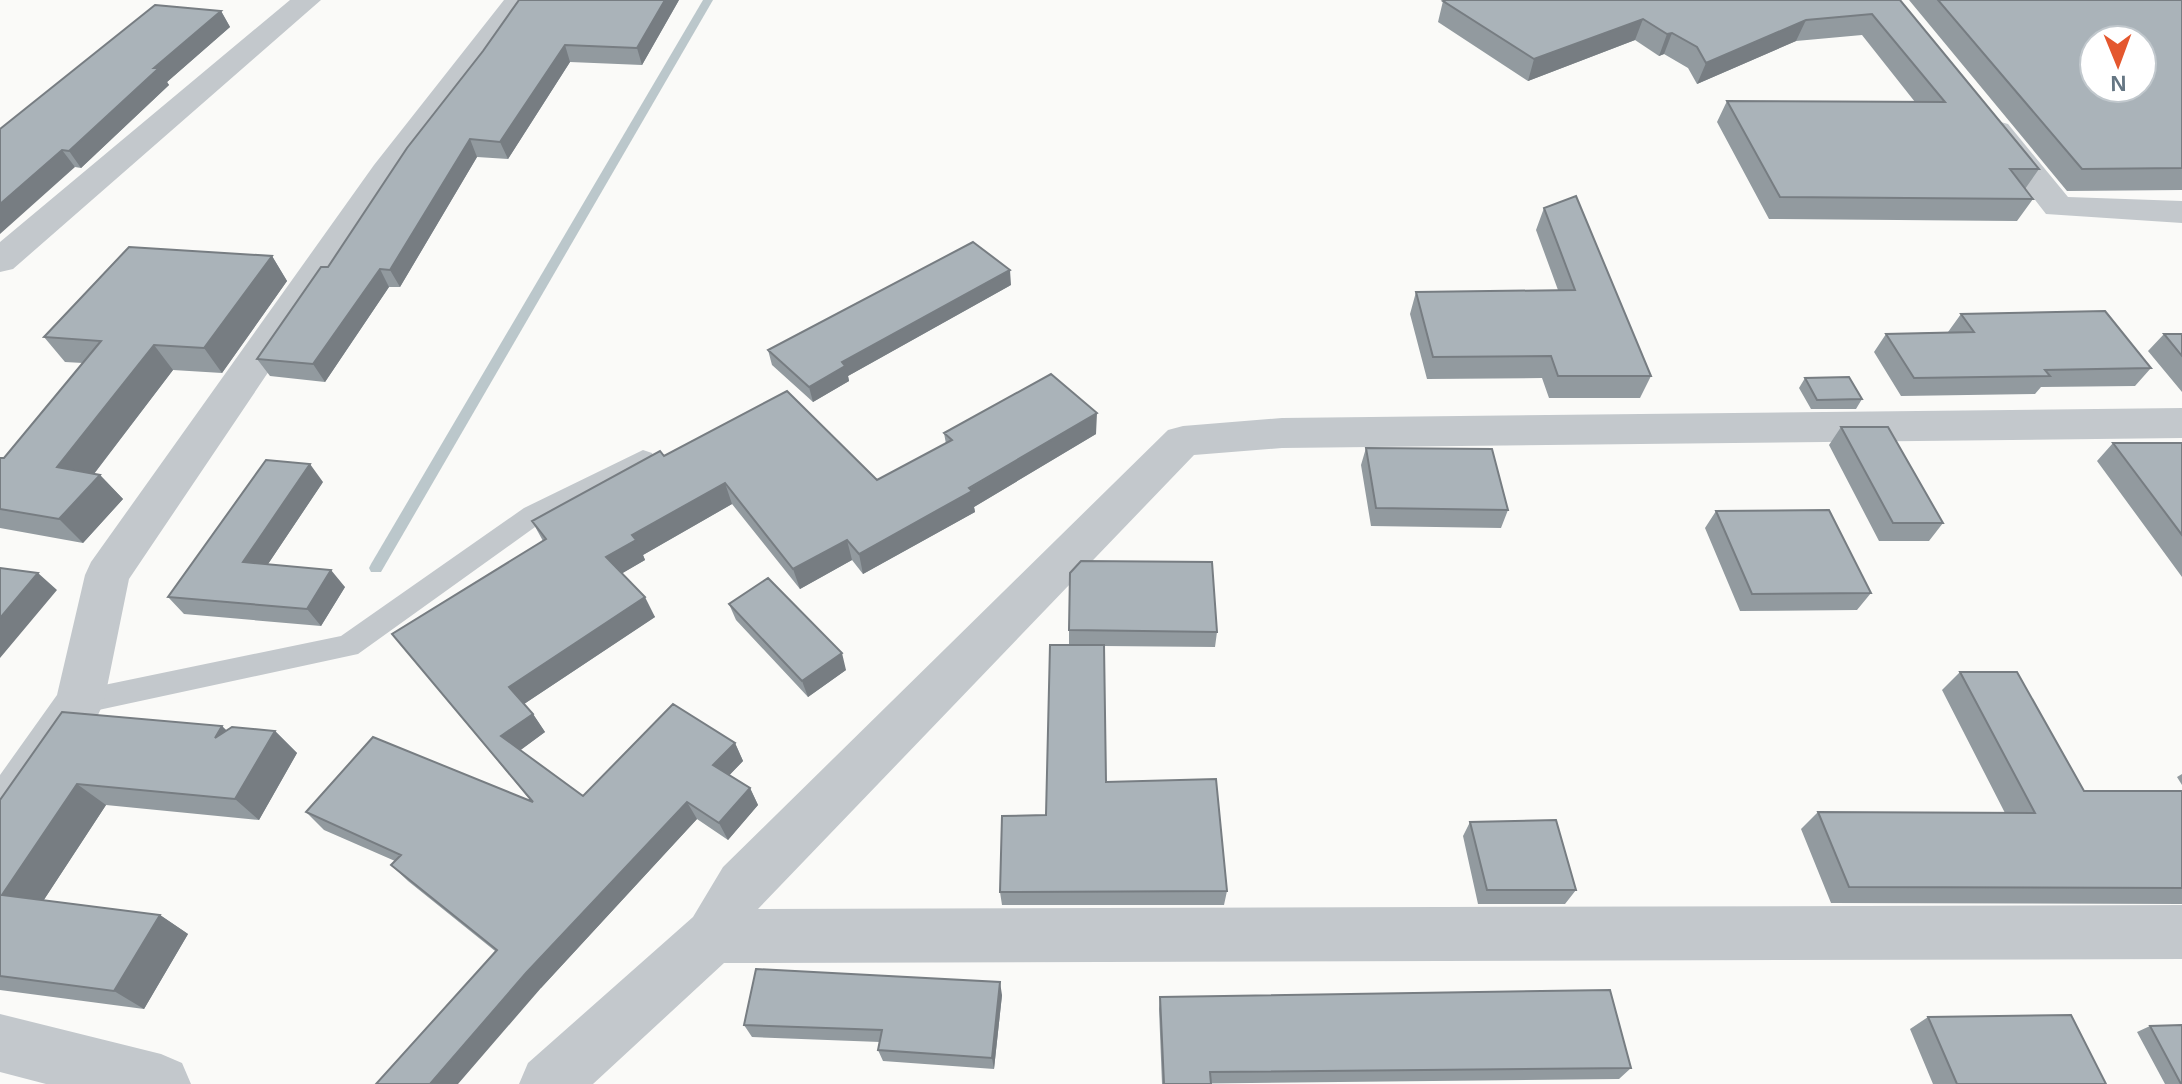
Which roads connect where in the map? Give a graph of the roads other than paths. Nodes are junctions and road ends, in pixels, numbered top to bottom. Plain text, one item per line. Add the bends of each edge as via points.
1 (307, 0) edge
2 (519, 0) edge
3 (1979, 110) edge
4 (2182, 212) edge
5 (0, 261) edge
6 (2182, 423) edge
7 (643, 459) edge
8 (80, 702) junction
9 (0, 817) edge
10 (2182, 932) edge
11 (713, 936) junction
12 (0, 1043) edge
13 (161, 1084) edge
14 (549, 1084) edge

1 - 5 street
2 - 8 street via 386,172 107,575
3 - 4 street via 2058,207
6 - 11 street via 1282,433 1183,441 742,885
7 - 8 lane via 533,515 348,646
8 - 9 street
10 - 11 street
11 - 14 street
12 - 13 street

